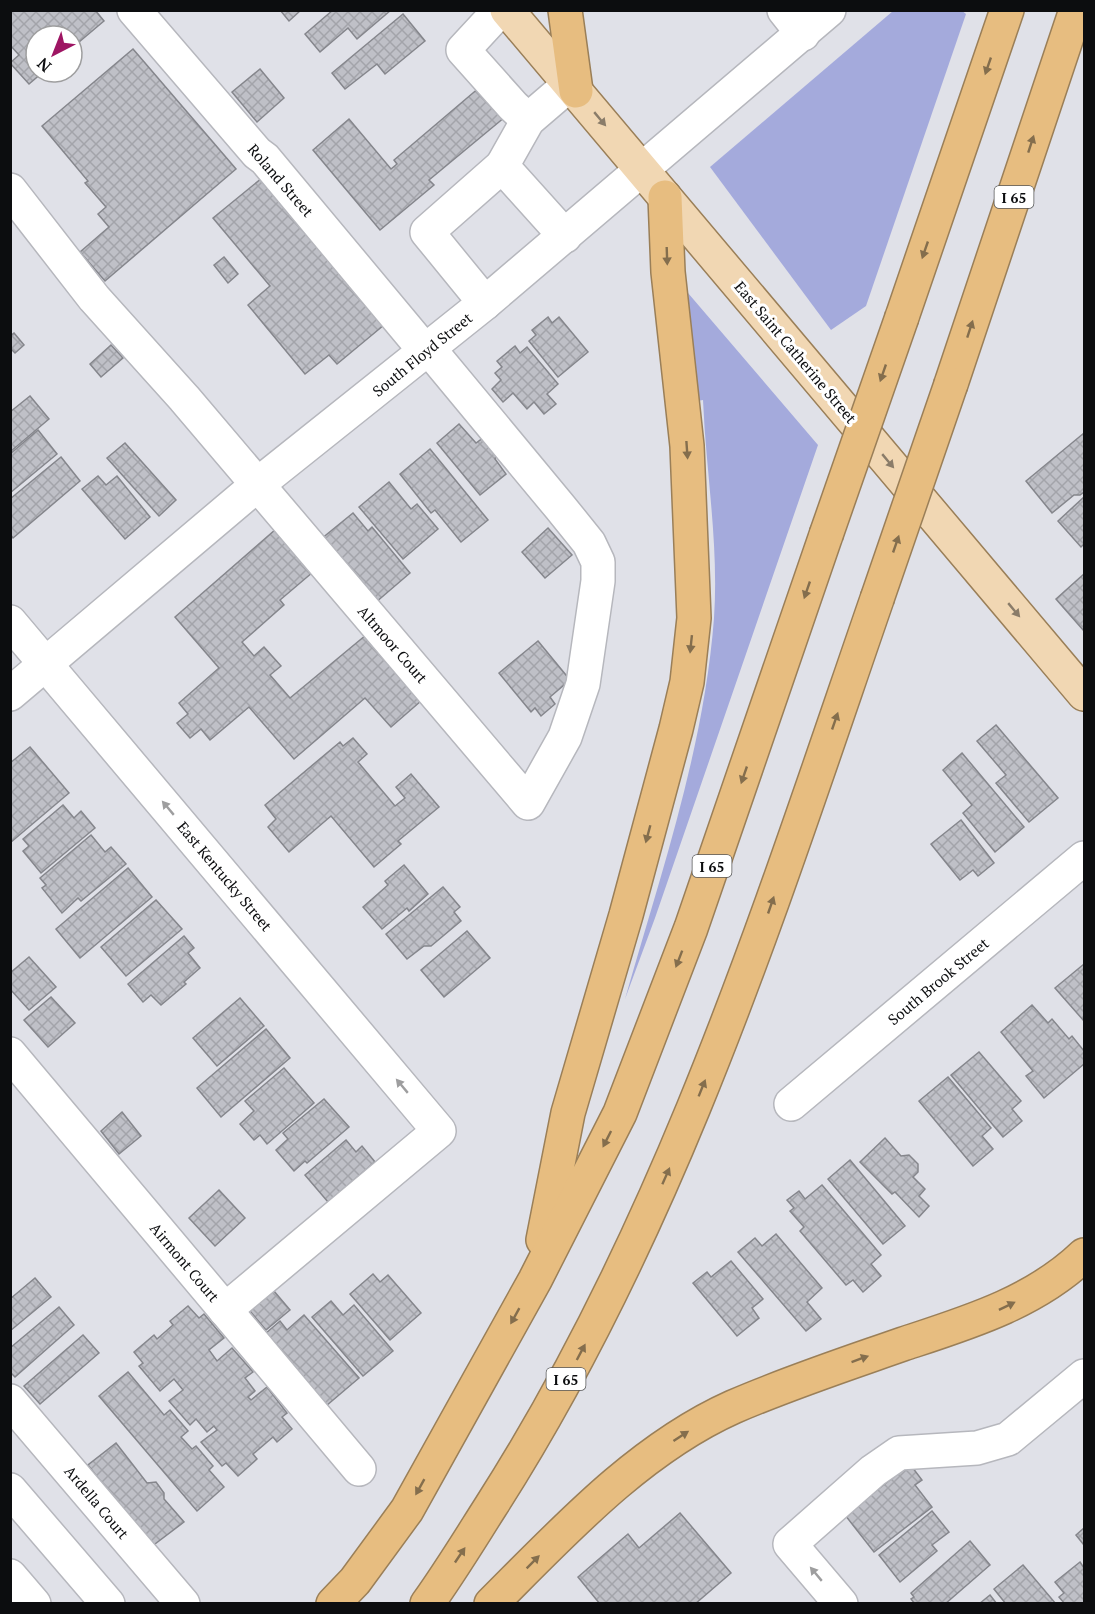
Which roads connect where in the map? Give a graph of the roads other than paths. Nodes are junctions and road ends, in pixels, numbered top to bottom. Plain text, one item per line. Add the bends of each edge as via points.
1 (134, 10) edge
2 (500, 10) edge
3 (507, 10) edge
4 (565, 10) edge
5 (829, 10) edge
6 (1007, 10) edge
7 (1076, 10) edge
8 (793, 22) edge
9 (573, 88) junction
10 (528, 120) junction
11 (502, 166) junction
12 (642, 170) junction
13 (10, 190) edge
14 (665, 197) junction
15 (565, 236) junction
16 (485, 303) junction
17 (428, 350) junction
18 (257, 485) junction
19 (10, 622) edge
20 (46, 664) junction
21 (10, 694) edge
22 (1084, 694) edge
23 (528, 803) joint
24 (1084, 858) edge
25 (13, 1062) edge
26 (790, 1104) dead end
27 (568, 1183) junction
28 (1084, 1255) edge
29 (225, 1310) junction
30 (1084, 1376) edge
31 (10, 1401) edge
32 (359, 1470) dead end
33 (10, 1490) edge
34 (10, 1576) edge
35 (344, 1592) edge
36 (835, 1602) edge
37 (34, 1604) edge
38 (108, 1604) edge
39 (183, 1604) edge
40 (427, 1604) edge
41 (492, 1604) edge

1 - 17 street, Roland Street
2 - 10 street via 464,50
3 - 9 main road, East Saint Catherine Street
4 - 9 highway
5 - 8 street, South Floyd Street
6 -> 27 highway, I 65, bridge via 691,928 620,1113
40 -> 7 highway, I 65, bridge via 546,1417 620,1276 681,1142 755,950
8 - 12 street, South Floyd Street
9 - 10 street
9 -> 12 main road, East Saint Catherine Street
10 - 11 street
11 - 15 street
11 - 16 street via 427,232
12 - 14 main road, East Saint Catherine Street
12 - 15 street, South Floyd Street
13 - 18 street, Altmoor Court via 94,298
14 -> 22 main road, East Saint Catherine Street
14 -> 27 highway via 668,272 687,446 694,618 676,729 568,1113
15 - 16 street, South Floyd Street
16 - 17 street, South Floyd Street
17 - 18 street, South Floyd Street
17 - 23 street, Roland Street via 589,543 598,562 584,684 565,737
18 - 20 street, South Floyd Street
18 - 23 street, Altmoor Court
19 - 20 street, East Kentucky Street
20 - 21 street, South Floyd Street
29 -> 20 street, East Kentucky Street via 440,1131
24 - 26 street, South Brook Street
25 - 29 street, Airmont Court
27 -> 35 highway via 536,1280 407,1510
41 -> 28 highway via 626,1476 696,1426 772,1391 988,1315 1055,1279
29 - 32 street, Airmont Court
36 -> 30 street via 790,1544 899,1453 977,1448 1008,1439
31 - 39 street, Ardella Court
33 - 38 street
34 - 37 street

